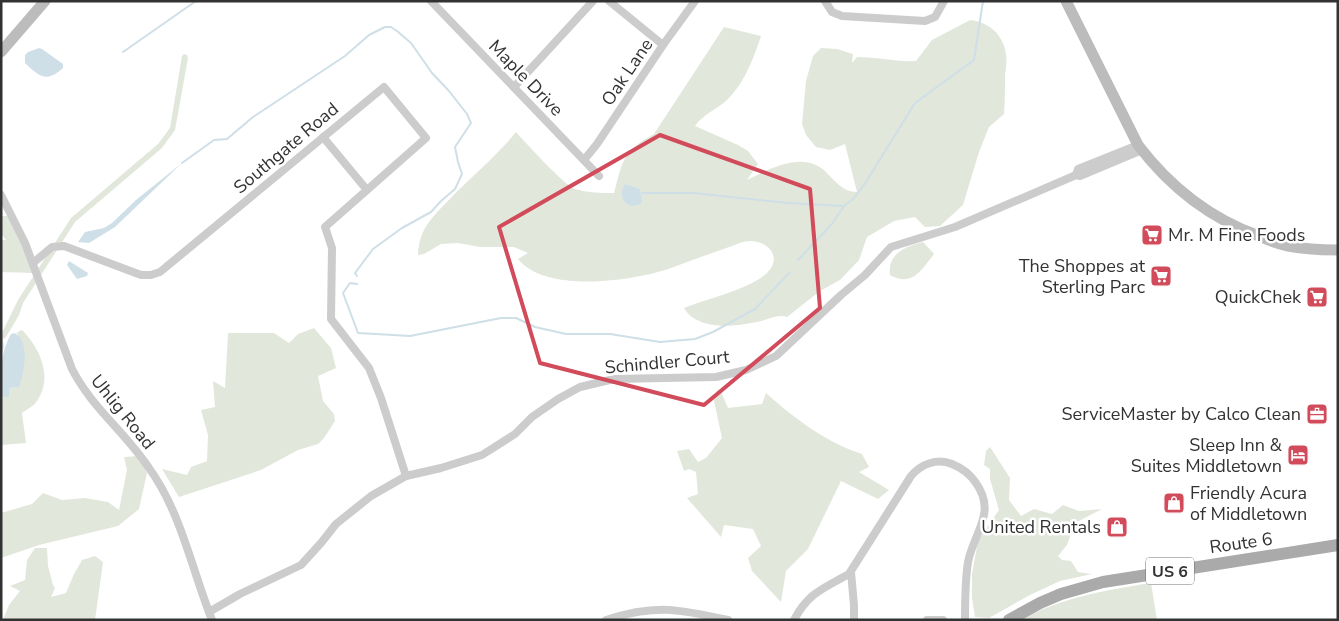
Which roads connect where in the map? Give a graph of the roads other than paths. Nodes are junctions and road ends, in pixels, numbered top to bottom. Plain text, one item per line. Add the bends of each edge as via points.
1 (45, 1) edge
2 (593, 1) edge
3 (608, 1) edge
4 (623, 1) edge
5 (695, 1) edge
6 (825, 1) edge
7 (944, 1) edge
8 (1066, 1) edge
9 (436, 3) edge
10 (617, 9) junction
11 (663, 45) junction
12 (1, 52) edge
13 (514, 87) junction
14 (324, 137) junction
15 (1140, 148) junction
16 (584, 160) junction
17 (599, 176) dead end
18 (367, 190) junction
19 (1, 195) edge
20 (1338, 250) edge
21 (33, 263) junction
22 (406, 476) junction
23 (1338, 545) edge
24 (851, 572) junction
25 (211, 616) edge
26 (606, 620) edge
27 (728, 620) edge
28 (794, 620) edge
29 (854, 620) edge
30 (927, 620) edge
31 (944, 620) edge
32 (965, 620) edge
33 (1008, 620) edge

1 - 12 street
2 - 13 street
3 - 10 street
4 - 10 street
5 - 11 street, Oak Lane
6 - 7 street via 832,12 842,16 924,21 935,17
8 - 15 street
9 - 13 street, Maple Drive
10 - 11 street
11 - 16 street, Oak Lane
13 - 16 street, Maple Drive
14 - 18 street
14 - 18 street, Southgate Road via 384,87 420,130 426,138
14 - 21 street, Southgate Road via 160,272 141,275 64,246 52,247
15 - 20 street via 1171,183 1219,219 1286,246
15 - 22 street, Schindler Court via 1078,170 1076,175 955,227 891,247 776,356 746,370 716,377 614,379 580,387 558,399 514,434 482,454
16 - 17 street, Maple Drive
18 - 22 street, Southgate Road via 325,227 332,248 330,319 368,368
19 - 21 street, Uhlig Road
21 - 25 street, Uhlig Road via 80,385 150,468 172,510
22 - 25 street, Schindler Court via 352,510 301,565 240,594
23 - 33 main road, Route 6 / US 6 via 1103,582 1061,594
24 - 28 street via 814,593
24 - 29 street
24 - 32 street via 911,476 922,466 934,462 954,465 972,478 982,492 985,504 968,565
26 - 27 street via 661,609 690,611
30 - 31 street

